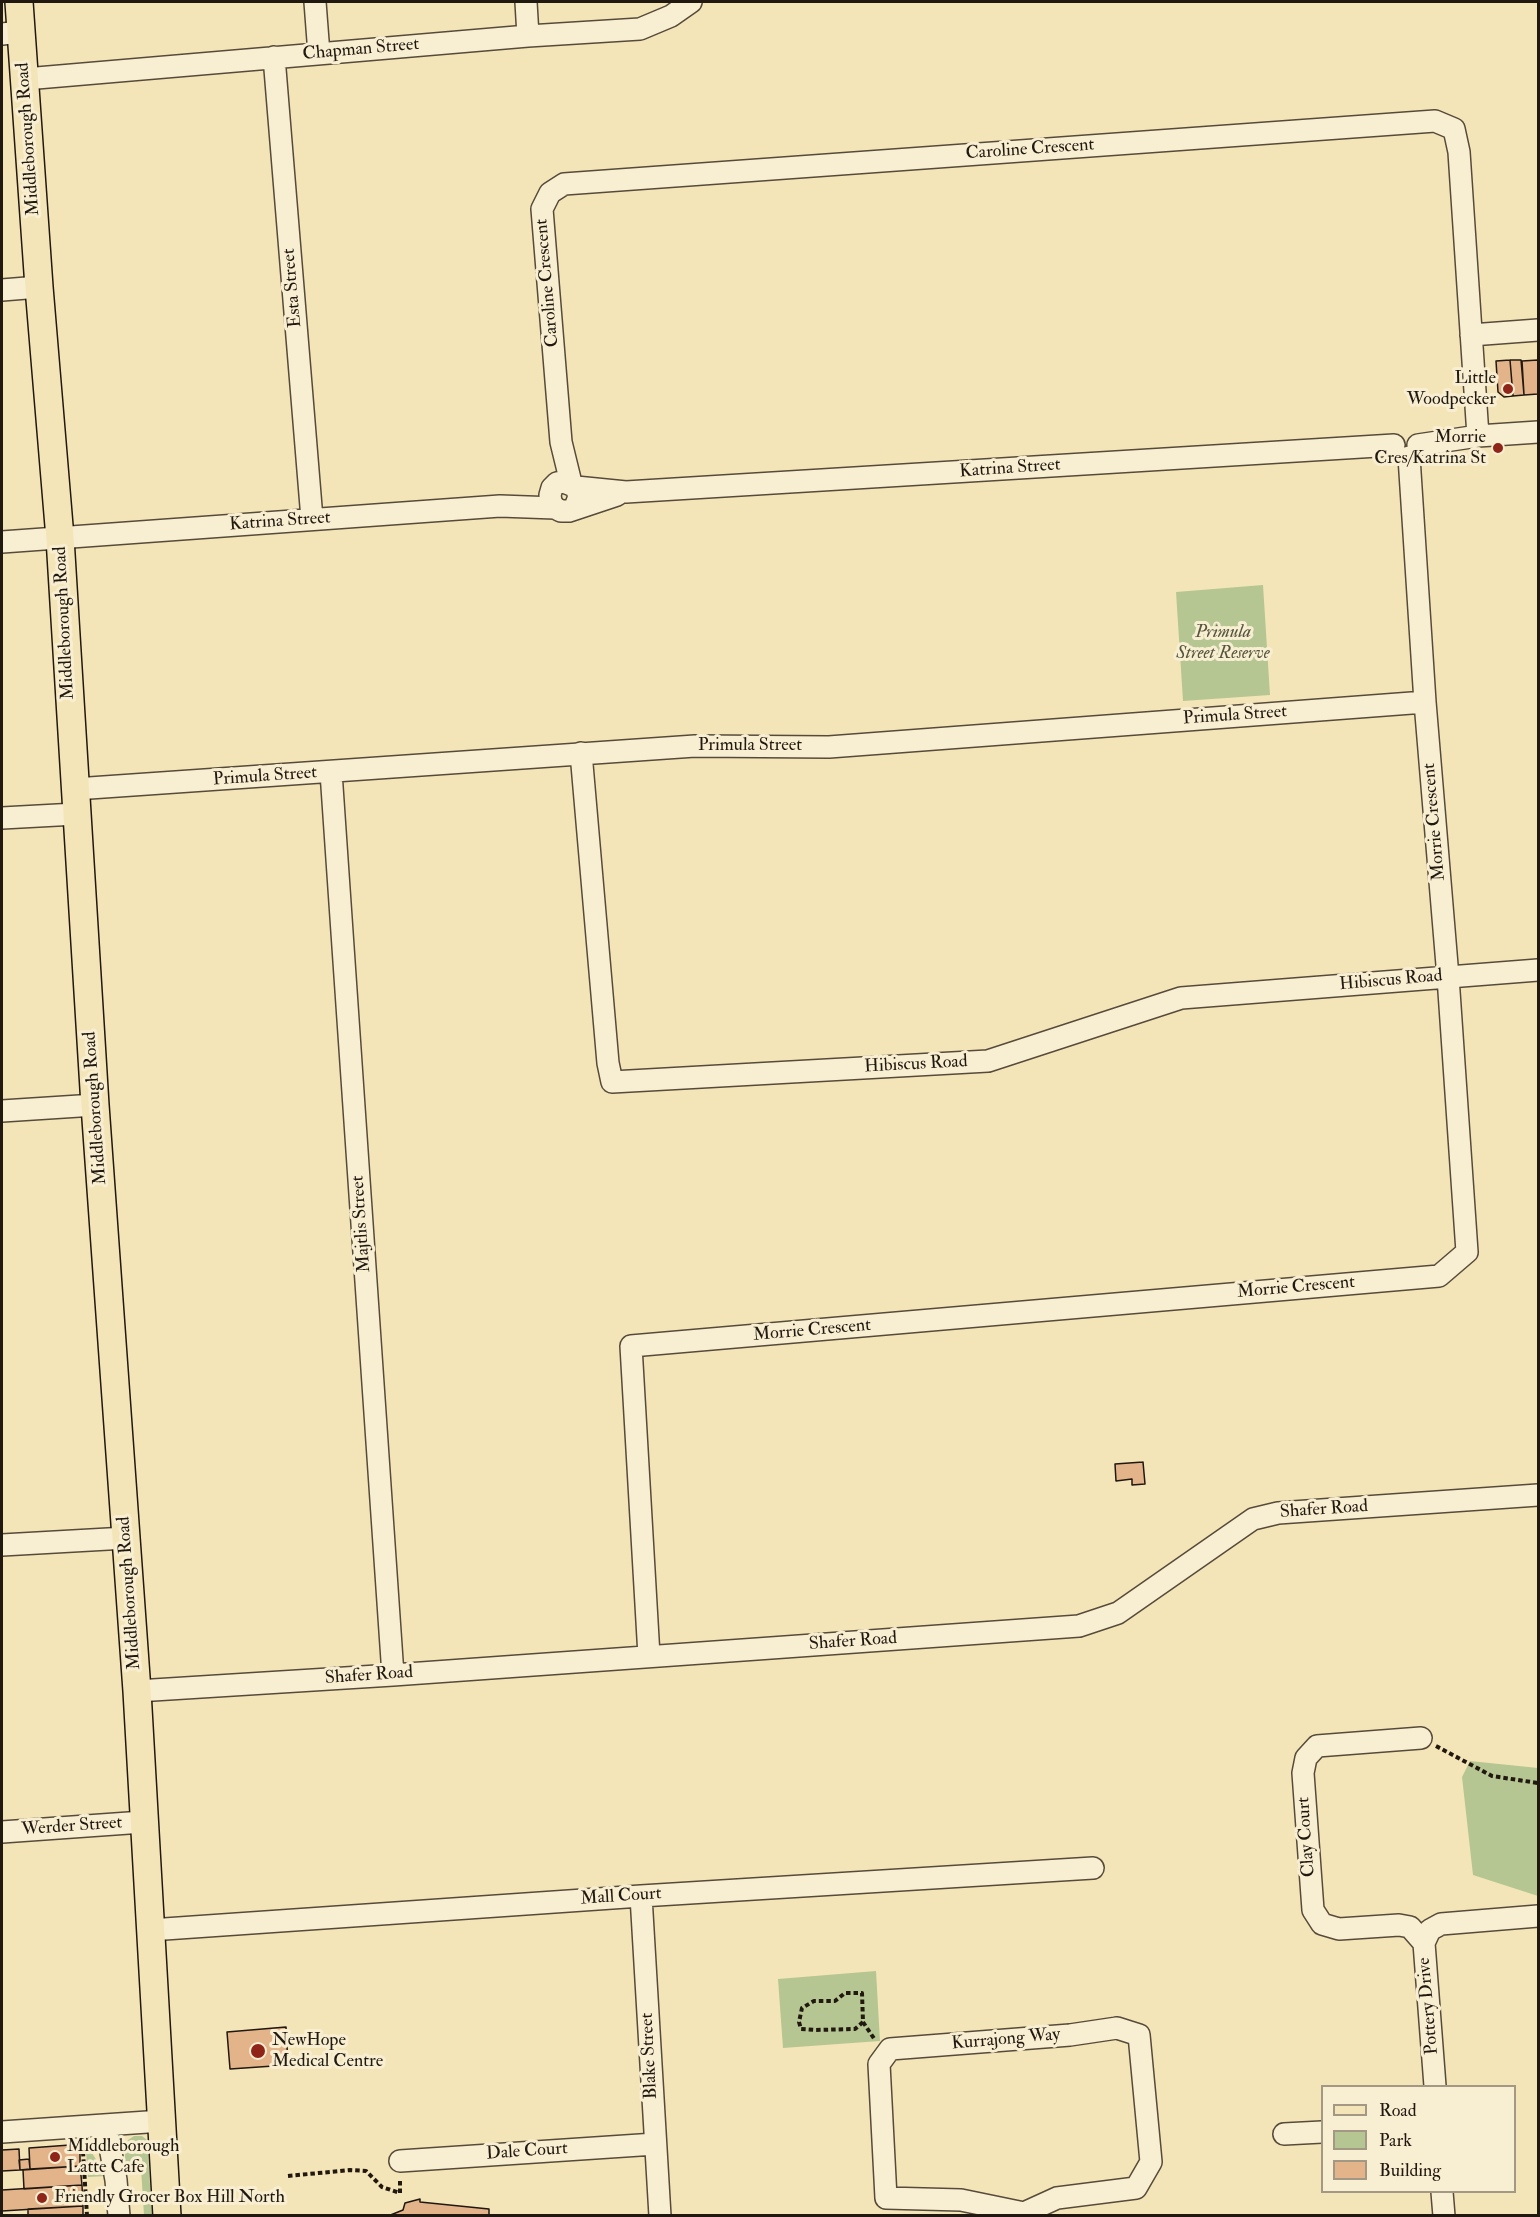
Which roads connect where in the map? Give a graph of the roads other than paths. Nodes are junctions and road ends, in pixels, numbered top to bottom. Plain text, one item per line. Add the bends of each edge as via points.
1 (19, 2) edge
2 (315, 2) edge
3 (525, 2) edge
4 (691, 2) edge
5 (11, 33) edge
6 (528, 36) junction
7 (319, 54) junction
8 (274, 57) junction
9 (25, 79) junction
10 (39, 287) junction
11 (2, 290) edge
12 (1539, 330) edge
13 (1471, 335) junction
14 (1539, 432) edge
15 (1478, 436) junction
16 (1407, 449) junction
17 (564, 493) junction
18 (312, 519) junction
19 (60, 538) junction
20 (2, 542) edge
21 (1425, 702) junction
22 (581, 753) junction
23 (331, 772) junction
24 (76, 802) junction
25 (2, 818) edge
26 (1539, 970) edge
27 (1448, 977) junction
28 (95, 1106) junction
29 (2, 1112) edge
30 (1539, 1495) edge
31 (126, 1538) junction
32 (2, 1545) edge
33 (649, 1656) junction
34 (393, 1675) junction
35 (136, 1691) junction
36 (1421, 1738) road end
37 (143, 1822) junction
38 (2, 1832) edge
39 (1093, 1868) dead end
40 (641, 1896) junction
41 (1539, 1916) edge
42 (150, 1930) junction
43 (1424, 1943) junction
44 (1435, 2085) edge
45 (162, 2121) junction
46 (106, 2125) junction
47 (2, 2132) edge
48 (1321, 2132) edge
49 (1284, 2134) dead end
50 (655, 2144) junction
51 (400, 2161) road end
52 (1443, 2193) edge
53 (1024, 2214) edge
54 (119, 2216) edge
55 (167, 2216) edge
56 (660, 2216) edge
57 (1444, 2216) edge

1 - 5 main road, Middleborough Road
2 - 7 street
3 - 6 street
4 - 6 street, Chapman Street via 671,16 640,28
5 - 9 main road, Middleborough Road
6 - 7 street, Chapman Street
7 - 8 street, Chapman Street
8 - 9 street, Chapman Street
8 - 18 street, Esta Street
9 - 10 main road, Middleborough Road
10 - 11 street
10 - 19 main road, Middleborough Road
12 - 13 street
13 - 15 street, Caroline Crescent
13 - 17 street, Caroline Crescent via 1459,152 1454,129 1435,121 564,184 549,193 542,209
14 - 15 street, Katrina Street
15 - 16 street, Katrina Street
16 - 17 street, Katrina Street
16 - 21 street, Morrie Crescent
17 - 18 street, Katrina Street via 500,506
18 - 19 street, Katrina Street
19 - 20 street, Katrina Street
19 - 24 main road, Middleborough Road
21 - 22 street, Primula Street via 829,747 695,746
21 - 27 street, Morrie Crescent
22 - 23 street, Primula Street
22 - 27 street, Hibiscus Road via 612,1082 988,1061 1181,998
23 - 24 street, Primula Street
23 - 34 street, Majtlis Street
24 - 25 street, Primula Street
24 - 28 main road, Middleborough Road
26 - 27 street, Hibiscus Road
27 - 33 street, Morrie Crescent via 1467,1252 1439,1276 631,1346
28 - 29 street
28 - 31 main road, Middleborough Road
30 - 33 street, Shafer Road via 1278,1513 1252,1519 1118,1613 1079,1626
31 - 32 street
31 - 35 main road, Middleborough Road
33 - 34 street, Shafer Road
34 - 35 street, Shafer Road
35 - 37 main road, Middleborough Road
36 - 43 street, Clay Court via 1317,1746 1306,1758 1303,1773 1313,1910 1322,1924 1339,1929 1410,1927
37 - 38 street, Werder Street
37 - 42 main road, Middleborough Road
39 - 40 street, Mall Court
40 - 42 street, Mall Court
40 - 50 street, Blake Street
41 - 43 street, Pottery Drive via 1441,1924 1430,1930
42 - 45 main road, Middleborough Road
43 - 44 street, Pottery Drive
45 - 46 street
45 - 55 main road, Middleborough Road
46 - 47 street
46 - 54 street
48 - 49 street
50 - 51 street, Dale Court
50 - 56 street, Blake Street
52 - 57 street
53 - 53 street, Kurrajong Way via 961,2200 886,2198 879,2064 890,2049 1117,2028 1139,2035 1151,2162 1136,2188 1057,2198

